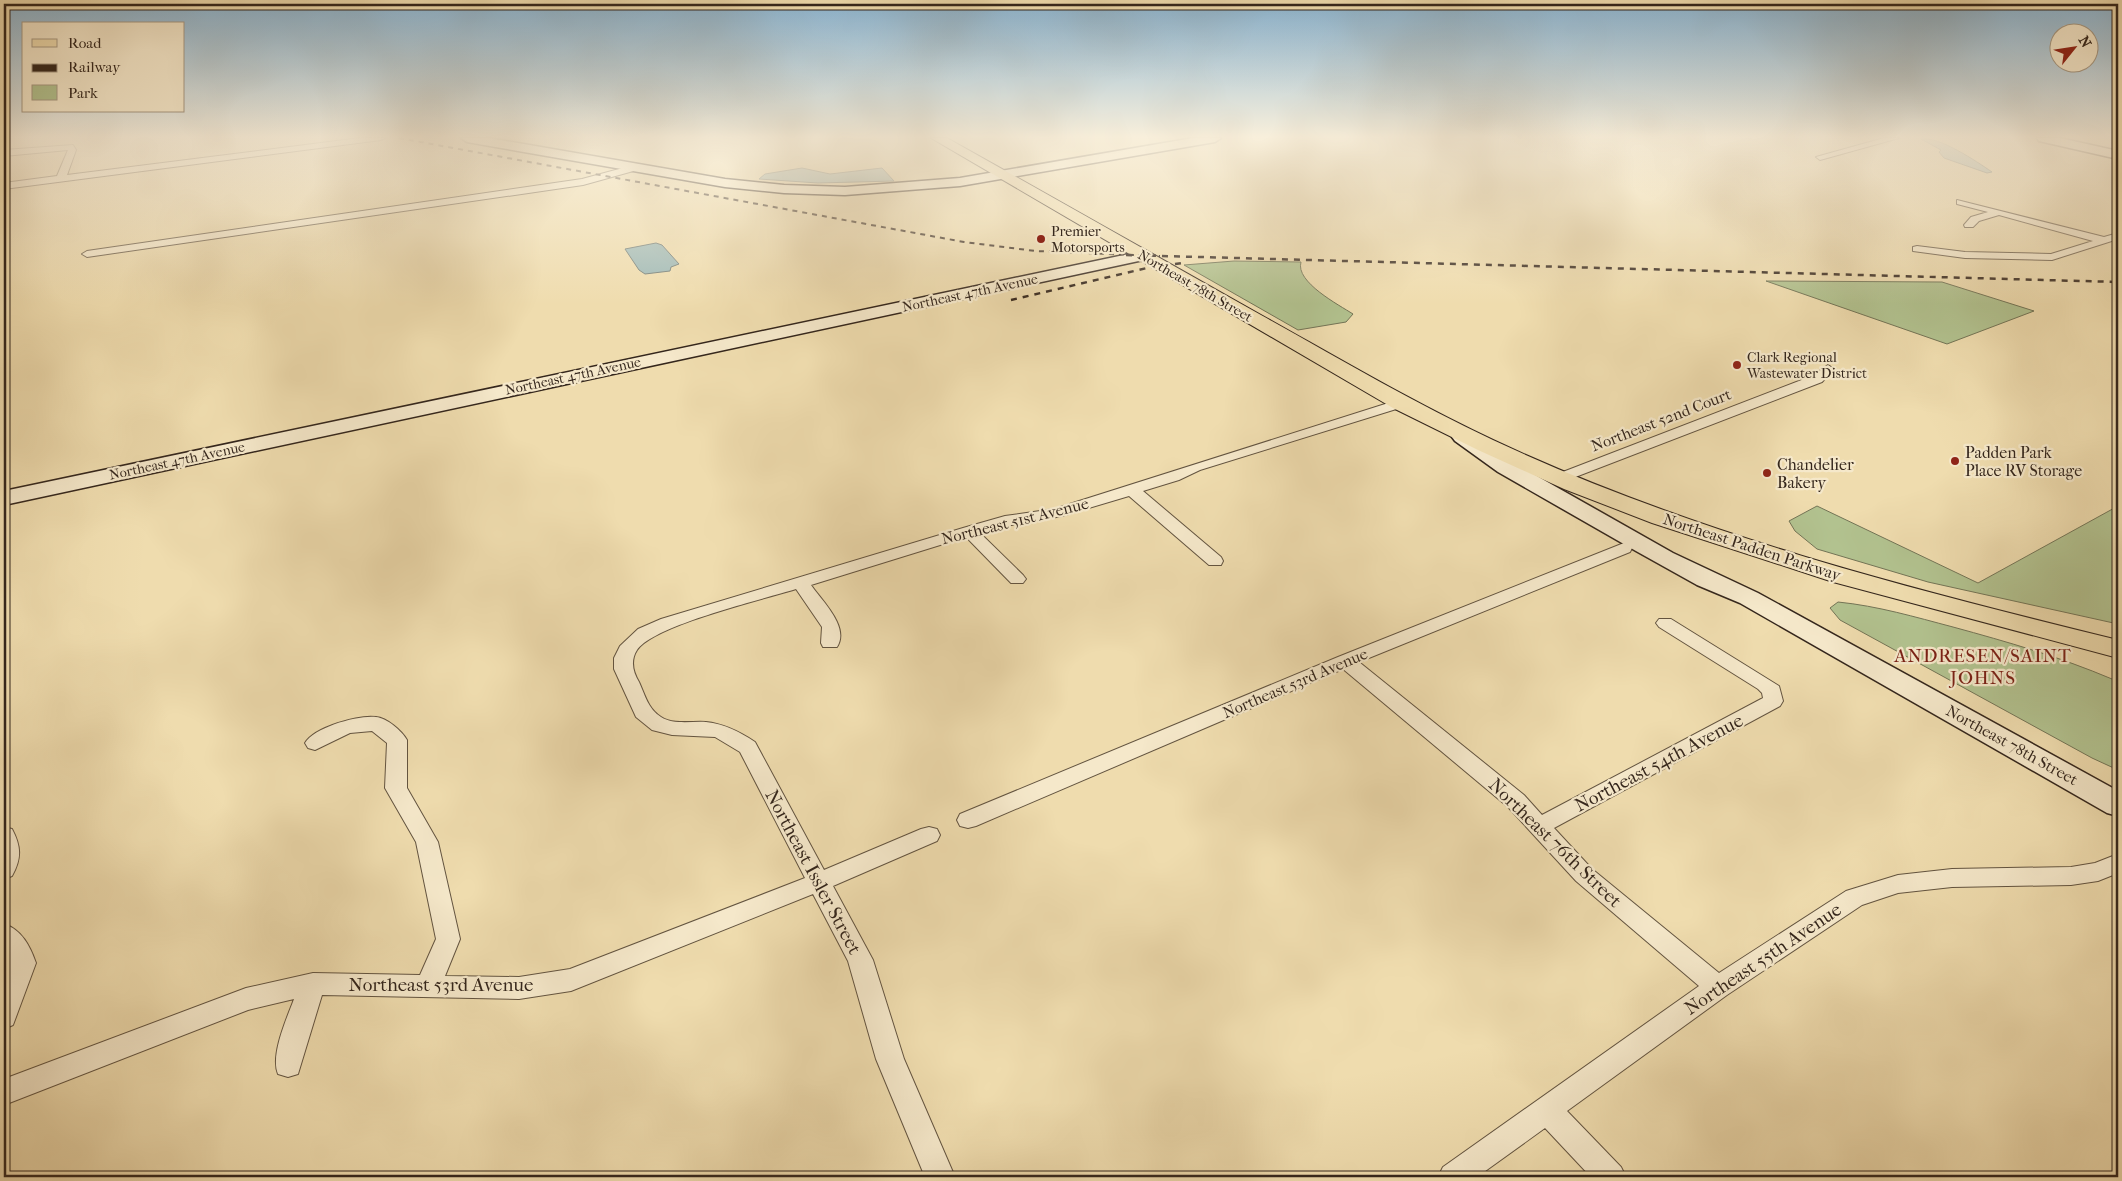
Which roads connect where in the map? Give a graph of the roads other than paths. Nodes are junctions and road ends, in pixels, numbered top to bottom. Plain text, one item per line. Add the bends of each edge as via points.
1 (506, 193) edge
2 (1034, 193) edge
3 (1960, 202) dead end
4 (1998, 212) junction
5 (1969, 225) dead end
6 (2118, 236) edge
7 (2104, 241) junction
8 (2118, 245) edge
9 (1917, 249) dead end
10 (86, 254) dead end
11 (1143, 256) junction
12 (1828, 369) dead end
13 (1400, 403) junction
14 (1458, 433) junction
15 (1560, 478) junction
16 (1132, 490) junction
17 (4, 498) edge
18 (969, 531) junction
19 (1624, 548) dead end
20 (1215, 561) dead end
21 (1017, 579) dead end
22 (800, 582) junction
23 (1665, 623) dead end
24 (632, 643) joint
25 (830, 643) dead end
26 (2118, 648) edge
27 (1345, 661) junction
28 (315, 743) dead end
29 (2118, 804) edge
30 (968, 820) dead end
31 (1538, 827) junction
32 (929, 835) dead end
33 (4, 836) edge
34 (2118, 863) edge
35 (4, 870) edge
36 (819, 882) junction
37 (4, 934) edge
38 (313, 984) junction
39 (428, 986) junction
40 (1718, 987) junction
41 (4, 1017) edge
42 (288, 1065) dead end
43 (4, 1092) edge
44 (1548, 1111) junction
45 (940, 1177) edge
46 (1453, 1177) edge
47 (1610, 1177) edge

1 - 10 street
2 - 11 main road, Northeast 78th Street
3 - 4 street
4 - 5 street via 1975,219
4 - 7 street
6 - 7 street
7 - 8 street
7 - 9 street via 2052,257 1965,255
11 - 13 main road, Northeast 78th Street
11 - 17 street, Northeast 47th Avenue
12 - 15 street, Northeast 52nd Court via 1817,379
13 - 14 main road, Northeast Padden Parkway
13 - 16 street, Northeast 51st Avenue
14 - 15 main road, Northeast Padden Parkway
14 - 29 street, Northeast 78th Street via 1544,489 1637,542 1716,585 1749,598
15 - 26 main road, Northeast Padden Parkway via 1778,557 1927,601
16 - 18 street, Northeast 51st Avenue via 1056,513
16 - 20 street
18 - 21 street
18 - 22 street, Northeast 51st Avenue
19 - 27 street, Northeast 53rd Avenue
22 - 24 street, Northeast 51st Avenue via 667,622 647,631
22 - 25 street via 831,627
23 - 31 street, Northeast 54th Avenue via 1765,685 1773,694 1773,701
24 - 36 street, Northeast Issler Street via 623,667 641,710 655,723 730,734 748,747
27 - 30 street, Northeast 53rd Avenue
27 - 31 street, Northeast 76th Street via 1516,801
28 - 39 street via 346,727 376,724 396,740 396,788 427,842 448,939
31 - 40 street, Northeast 76th Street via 1584,875
32 - 36 street, Northeast 53rd Avenue
33 - 35 street via 9,845
34 - 40 street, Northeast 55th Avenue via 2098,872 2071,876 1952,878 1898,884 1854,898
36 - 39 street, Northeast 53rd Avenue via 571,980 519,988
36 - 45 street, Northeast Issler Street via 860,960 890,1059
37 - 41 street via 19,950 22,963
38 - 39 street, Northeast 53rd Avenue
38 - 42 street via 297,1026
38 - 43 street, Northeast 53rd Avenue via 246,999
40 - 44 street, Northeast 55th Avenue
44 - 46 street, Northeast 55th Avenue
44 - 47 street

